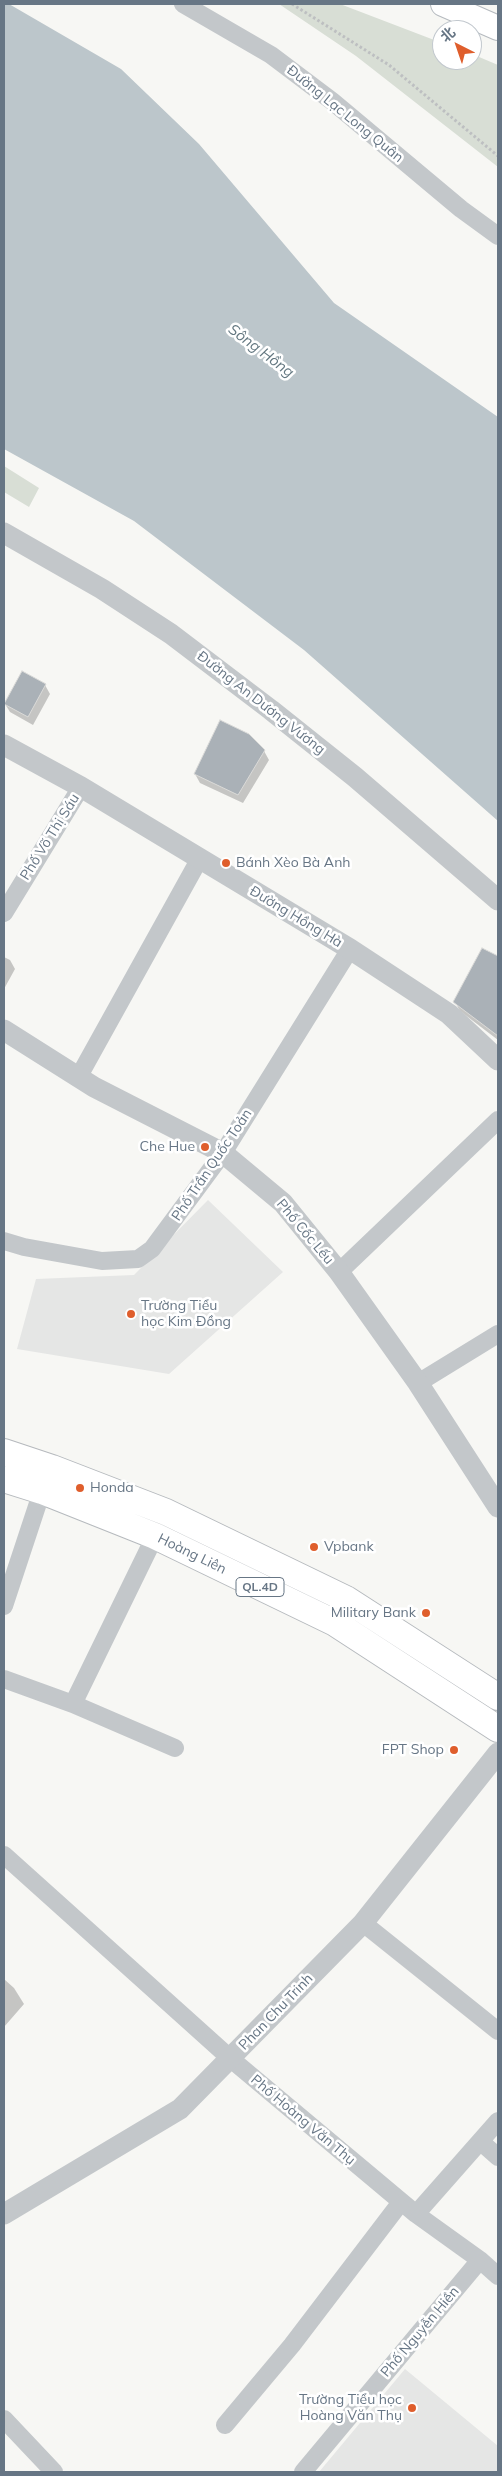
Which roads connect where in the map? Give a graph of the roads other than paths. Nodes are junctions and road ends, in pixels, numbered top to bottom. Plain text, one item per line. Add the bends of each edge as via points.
1 (183, 4) edge
2 (452, 5) edge
3 (498, 28) edge
4 (498, 236) edge
5 (4, 533) edge
6 (4, 745) edge
7 (81, 788) junction
8 (200, 858) junction
9 (498, 900) edge
10 (4, 913) edge
11 (350, 949) junction
12 (4, 1030) edge
13 (498, 1060) edge
14 (78, 1078) junction
15 (498, 1120) edge
16 (223, 1153) junction
17 (4, 1241) edge
18 (339, 1272) junction
19 (498, 1334) edge
20 (418, 1383) junction
21 (4, 1452) edge
22 (4, 1479) edge
23 (47, 1479) junction
24 (498, 1507) edge
25 (155, 1536) junction
26 (4, 1606) edge
27 (4, 1679) edge
28 (498, 1697) edge
29 (74, 1704) junction
30 (498, 1729) edge
31 (175, 1748) dead end
32 (498, 1753) edge
33 (4, 1855) edge
34 (363, 1923) junction
35 (498, 2031) edge
36 (231, 2059) junction
37 (498, 2122) edge
38 (481, 2142) junction
39 (498, 2156) edge
40 (401, 2202) junction
41 (4, 2214) edge
42 (416, 2214) junction
43 (480, 2260) junction
44 (498, 2276) edge
45 (4, 2419) edge
46 (225, 2425) dead end
47 (53, 2472) edge
48 (303, 2472) edge

1 - 4 street, Đường Lạc Long Quân via 278,61
2 - 3 main road
5 - 9 street, Đường An Dương Vương via 102,588 171,634 355,777
6 - 7 street, Đường Hồng Hà
7 - 8 street, Đường Hồng Hà
7 - 10 street, Phố Võ Thị Sáu
8 - 11 street, Đường Hồng Hà
8 - 14 street
11 - 13 street, Đường Hồng Hà via 449,1014
11 - 16 street, Phố Trần Quốc Toản
12 - 14 street, Phố Cốc Lếu
14 - 16 street, Phố Cốc Lếu
15 - 18 street
16 - 17 street, Phố Trần Quốc Toản via 167,1231 152,1249 138,1258 102,1261
16 - 18 street, Phố Cốc Lếu via 283,1203
18 - 20 street, Phố Cốc Lếu
19 - 20 street
20 - 24 street, Phố Cốc Lếu
21 - 23 main road, Hoàng Liên / QL.4D
22 - 23 main road, Hoàng Liên / QL.4D
23 - 25 main road, Hoàng Liên / QL.4D
23 - 26 street
23 - 28 main road, Hoàng Liên / QL.4D via 166,1512 346,1599
25 - 29 street
25 - 30 main road, Hoàng Liên / QL.4D via 335,1623
27 - 29 street
29 - 31 street
32 - 34 street, Phan Chu Trinh
33 - 36 street, Phố Hoàng Văn Thụ
34 - 35 street
34 - 36 street, Phan Chu Trinh
36 - 40 street, Phố Hoàng Văn Thụ
36 - 41 street, Phan Chu Trinh via 180,2109
37 - 38 street
38 - 39 street
38 - 42 street
40 - 42 street, Phố Hoàng Văn Thụ
40 - 46 street via 292,2345
42 - 43 street, Phố Hoàng Văn Thụ
43 - 44 street, Phố Hoàng Văn Thụ
43 - 48 street, Phố Nguyễn Hiền
45 - 47 street

